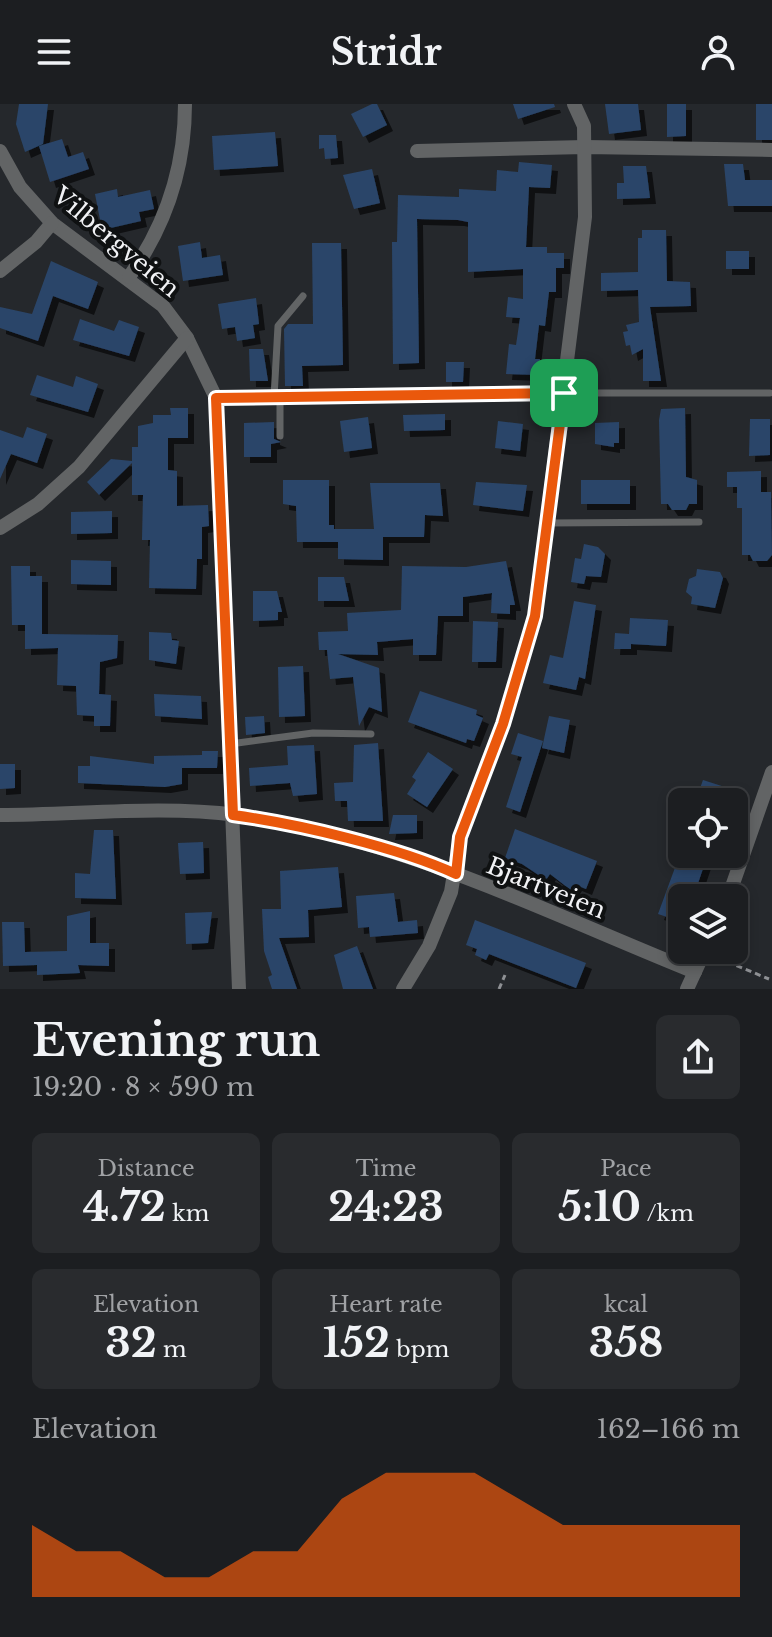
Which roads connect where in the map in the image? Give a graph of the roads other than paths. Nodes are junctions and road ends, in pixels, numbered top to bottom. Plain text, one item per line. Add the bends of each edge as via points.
1 (185, 104) edge
2 (574, 104) edge
3 (585, 147) junction
4 (772, 150) edge
5 (0, 151) edge
6 (417, 151) dead end
7 (52, 223) junction
8 (0, 271) edge
9 (129, 277) junction
10 (303, 296) dead end
11 (187, 338) junction
12 (564, 393) junction
13 (770, 393) edge
14 (216, 398) junction
15 (277, 399) junction
16 (280, 436) dead end
17 (699, 522) dead end
18 (547, 523) junction
19 (0, 528) edge
20 (371, 734) dead end
21 (230, 744) junction
22 (772, 772) edge
23 (0, 815) edge
24 (233, 815) junction
25 (456, 874) junction
26 (733, 884) edge
27 (702, 964) edge
28 (695, 972) junction
29 (239, 989) edge
30 (403, 989) edge
31 (687, 989) edge

1 - 9 street via 176,184
2 - 3 street
3 - 4 street
3 - 6 street
3 - 12 street via 585,217
5 - 7 street, Vilbergveien via 20,187
7 - 8 street
7 - 9 street, Vilbergveien
9 - 11 street, Vilbergveien via 163,306
10 - 15 lane via 278,326
11 - 14 street, Vilbergveien
11 - 19 street via 79,467 38,504
12 - 13 lane
12 - 15 street
12 - 18 street
14 - 15 street
14 - 21 street, Vilbergveien
15 - 16 lane
17 - 18 lane
18 - 25 street via 532,628 460,837
20 - 21 lane via 313,733
21 - 24 street, Vilbergveien
22 - 26 street
23 - 24 street, Bjartveien
24 - 25 street, Bjartveien via 430,862
24 - 29 street, Vilbergveien
25 - 28 street, Bjartveien
25 - 30 street via 429,946
27 - 28 street
28 - 31 street

